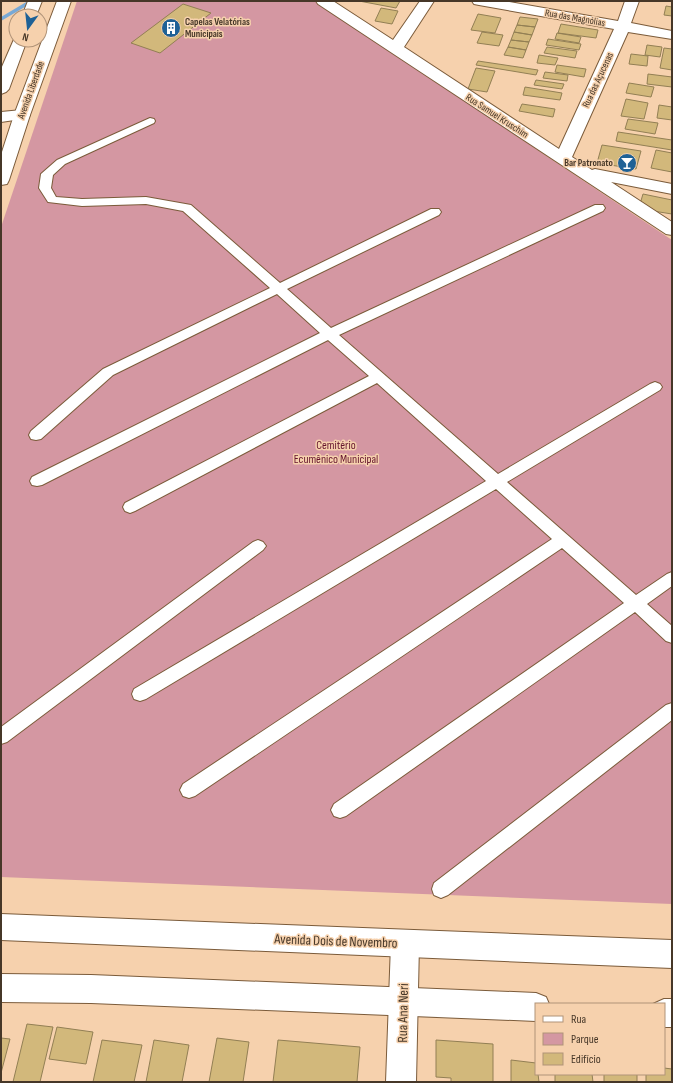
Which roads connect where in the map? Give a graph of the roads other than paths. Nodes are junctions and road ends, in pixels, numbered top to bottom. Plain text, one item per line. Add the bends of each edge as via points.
1 (64, 1) edge
2 (323, 1) edge
3 (427, 1) edge
4 (479, 1) edge
5 (632, 1) edge
6 (623, 26) junction
7 (672, 35) edge
8 (17, 48) edge
9 (396, 49) junction
10 (1, 89) edge
11 (22, 115) junction
12 (1, 117) edge
13 (150, 121) dead end
14 (563, 159) junction
15 (584, 172) junction
16 (1, 180) edge
17 (672, 189) edge
18 (599, 208) dead end
19 (435, 212) dead end
20 (672, 230) edge
21 (278, 289) junction
22 (329, 334) junction
23 (378, 377) junction
24 (655, 387) dead end
25 (36, 435) dead end
26 (37, 481) dead end
27 (497, 481) junction
28 (130, 507) dead end
29 (562, 540) junction
30 (258, 546) dead end
31 (672, 578) edge
32 (636, 604) junction
33 (672, 636) edge
34 (140, 694) dead end
35 (672, 710) edge
36 (1, 737) edge
37 (189, 790) dead end
38 (340, 810) dead end
39 (440, 889) dead end
40 (1, 927) edge
41 (405, 944) junction
42 (672, 954) edge
43 (1, 988) edge
44 (403, 1002) junction
45 (535, 1007) edge
46 (401, 1082) edge

1 - 11 street, Avenida Liberdade
2 - 9 street, Rua Samuel Kruschim
3 - 9 street
4 - 6 street, Rua das Magnólias
5 - 6 street, Rua das Açucenas
6 - 7 street, Rua das Magnólias
6 - 14 street, Rua das Açucenas
8 - 10 street
9 - 14 street, Rua Samuel Kruschim
11 - 12 street
11 - 16 street, Avenida Liberdade
13 - 21 lane via 61,162 47,174 45,188 52,200 70,203 157,201 187,208
14 - 15 street, Rua Samuel Kruschim
15 - 17 street
15 - 20 street, Rua Samuel Kruschim
18 - 22 lane
19 - 21 lane
21 - 22 lane
21 - 25 lane via 108,372
22 - 23 lane
22 - 26 lane
23 - 27 lane
23 - 28 lane
24 - 27 lane
27 - 29 lane
27 - 34 lane
29 - 32 lane
29 - 37 lane
30 - 36 lane
31 - 32 lane
32 - 33 lane
32 - 38 lane
35 - 39 lane
40 - 41 street, Avenida Dois de Novembro
41 - 42 street, Avenida Dois de Novembro
41 - 44 street, Rua Ana Neri
43 - 44 street via 91,989
44 - 45 street
44 - 46 street, Rua Ana Neri

